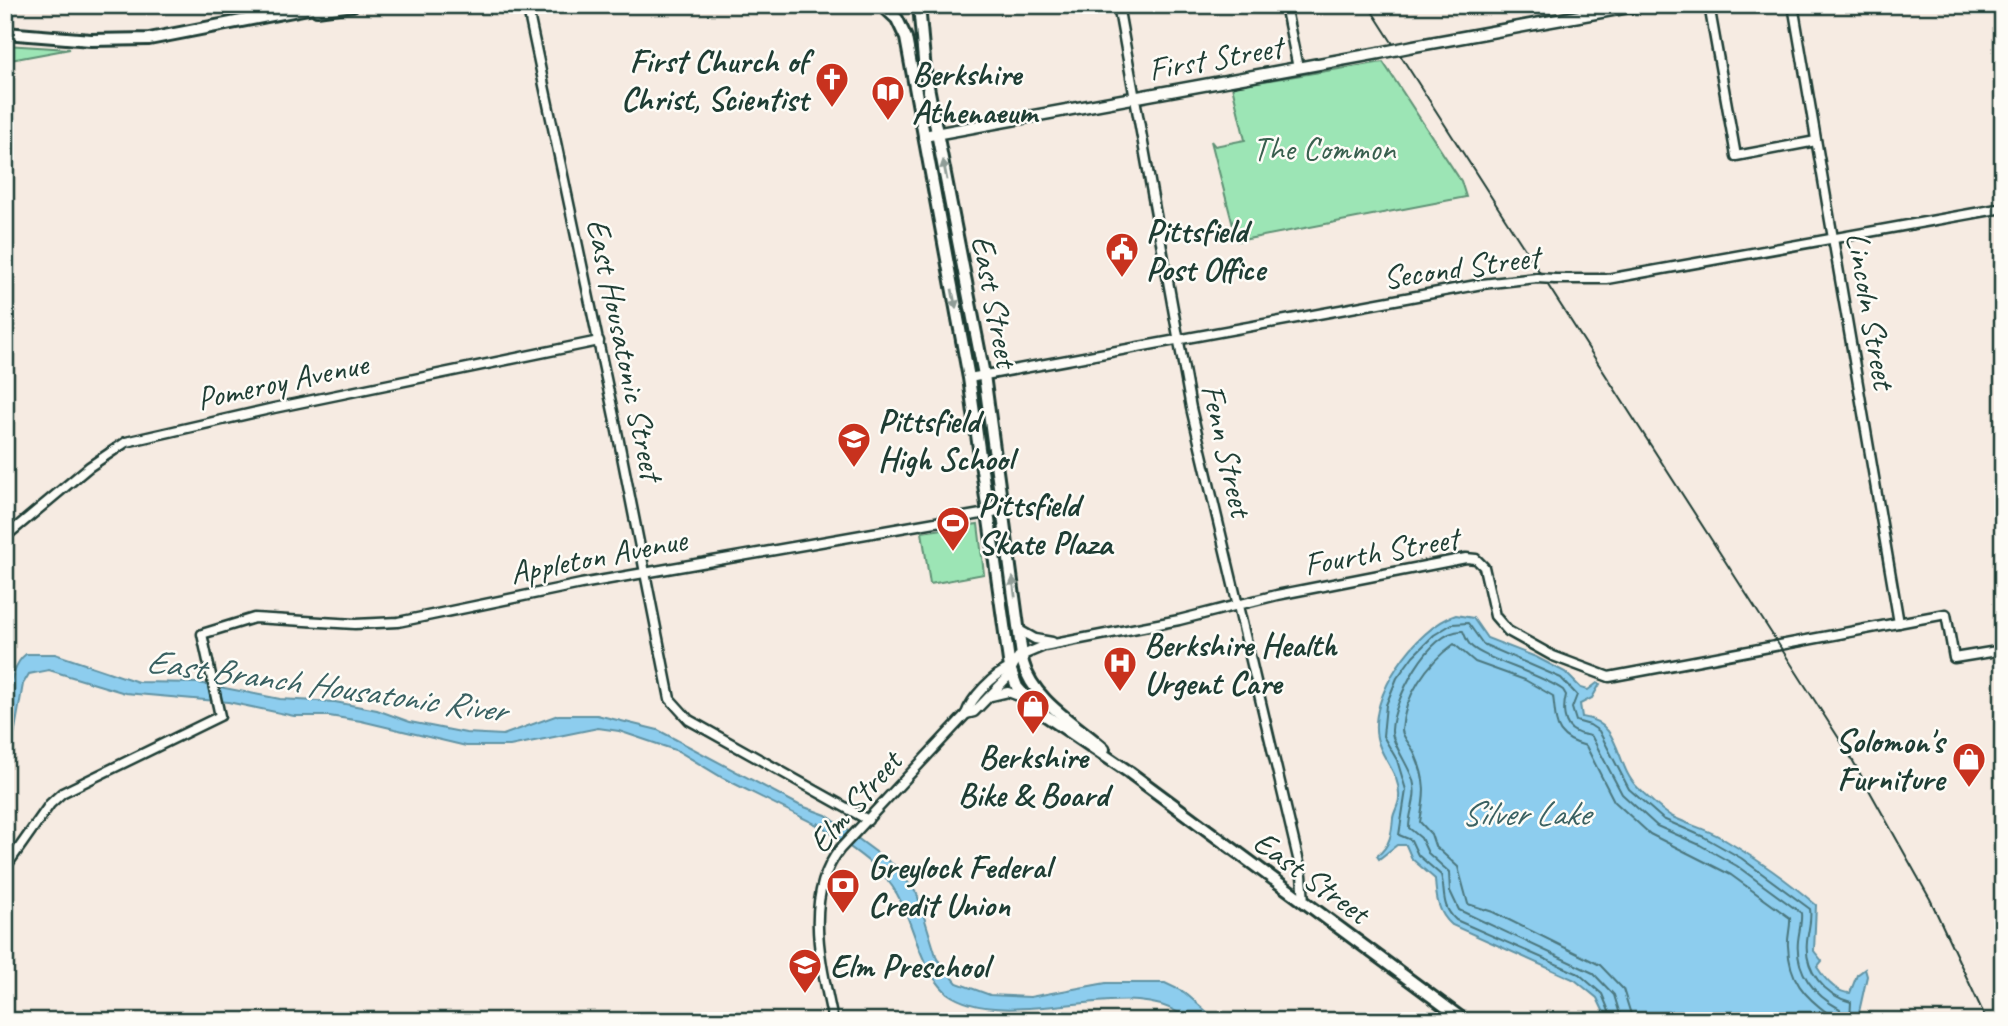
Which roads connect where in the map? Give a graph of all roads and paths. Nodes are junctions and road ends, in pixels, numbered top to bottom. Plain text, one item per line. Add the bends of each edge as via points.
1 (324, 5) edge
2 (354, 5) edge
3 (527, 5) edge
4 (882, 5) edge
5 (919, 5) edge
6 (1118, 5) edge
7 (1285, 5) edge
8 (1640, 5) edge
9 (1709, 5) edge
10 (1793, 5) edge
11 (307, 9) junction
12 (5, 33) edge
13 (1298, 68) junction
14 (1135, 98) junction
15 (938, 134) junction
16 (924, 136) junction
17 (1816, 141) junction
18 (933, 188) junction
19 (2003, 208) edge
20 (955, 224) junction
21 (1833, 238) junction
22 (599, 341) junction
23 (1179, 341) junction
24 (984, 375) junction
25 (969, 378) junction
26 (1004, 510) junction
27 (989, 512) junction
28 (5, 537) edge
29 (645, 573) junction
30 (1237, 603) junction
31 (1899, 623) junction
32 (1019, 631) junction
33 (1058, 643) junction
34 (2003, 650) edge
35 (1021, 655) junction
36 (1010, 668) junction
37 (988, 697) junction
38 (1024, 698) junction
39 (966, 714) junction
40 (1129, 772) junction
41 (868, 820) junction
42 (5, 868) edge
43 (1304, 902) junction
44 (833, 1021) edge
45 (1465, 1021) edge

1 - 11 highway
2 - 11 highway
3 - 22 street, East Housatonic Street
4 - 16 highway, East Street via 897,19 906,38
5 - 15 highway, East Street
6 - 14 street, Fenn Street
7 - 13 street
8 - 13 main road, First Street, bridge
9 - 17 street via 1736,156
10 - 17 street, Lincoln Street
11 - 12 highway via 142,39
13 - 14 main road, First Street
14 - 15 main road, First Street
14 - 23 street, Fenn Street
15 - 16 main road, First Street
20 -> 15 highway, East Street
16 - 18 highway, East Street
17 - 21 street, Lincoln Street
18 - 20 highway via 943,194 948,219
18 -> 25 highway, East Street
19 - 21 street, Second Street
20 - 24 highway, East Street
21 - 23 street, Second Street, bridge via 1607,279 1537,278 1471,286
21 - 31 street, Lincoln Street
22 - 28 street, Pomeroy Avenue via 126,442
22 - 29 street, East Housatonic Street
23 - 24 street, Second Street
23 - 30 street, Fenn Street
24 - 25 street, Second Street
24 - 26 highway, East Street
25 - 27 highway, East Street
26 - 27 street, Appleton Avenue
32 -> 26 highway, East Street
27 - 29 street, Appleton Avenue
27 - 36 highway, East Street
29 - 41 street, East Housatonic Street via 672,703 689,720
29 - 42 street, Appleton Avenue via 398,622 254,618 202,634 220,716 62,793
30 - 31 street, Fourth Street via 1474,558 1484,567 1494,612 1508,631 1553,656 1611,677
30 - 33 street, Fourth Street via 1180,620
30 - 43 street, Fenn Street via 1302,875
31 - 34 street, Fourth Street via 1946,614 1954,658
32 - 33 street, Fourth Street
32 - 35 highway, East Street
33 - 35 street, Fourth Street
35 - 36 street
35 - 40 highway, East Street via 1027,677 1041,696
36 - 37 street, Elm Street via 1007,678
36 - 38 highway, East Street
36 - 39 street, Elm Street via 1001,672
37 - 38 street via 1008,692
37 - 39 street, Elm Street
38 - 40 highway, East Street
39 - 41 street, Elm Street
40 - 43 highway, East Street
41 - 44 street, Elm Street via 825,872 818,904
43 - 45 highway, East Street

